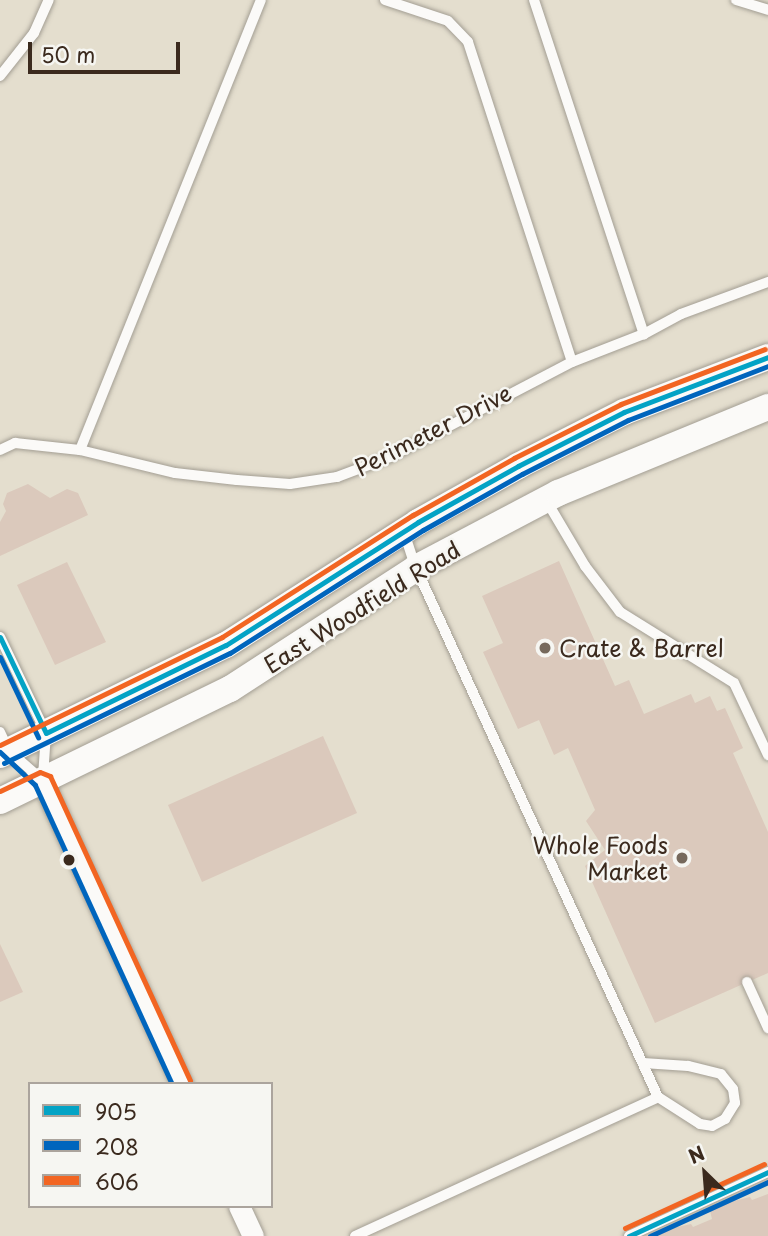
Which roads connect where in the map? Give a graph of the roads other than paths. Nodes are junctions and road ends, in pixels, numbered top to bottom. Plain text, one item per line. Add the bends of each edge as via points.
1 (48, 0) edge
2 (261, 0) edge
3 (385, 0) edge
4 (534, 0) edge
5 (737, 0) edge
6 (420, 6) edge
7 (768, 10) edge
8 (0, 75) edge
9 (768, 282) edge
10 (644, 334) junction
11 (768, 357) edge
12 (572, 362) junction
13 (768, 407) edge
14 (15, 443) junction
15 (0, 450) edge
16 (80, 450) junction
17 (0, 460) edge
18 (545, 500) junction
19 (404, 532) junction
20 (416, 568) junction
21 (0, 636) edge
22 (46, 733) junction
23 (3, 746) edge
24 (768, 755) edge
25 (42, 780) junction
26 (0, 801) edge
27 (747, 982) dead end
28 (768, 1028) edge
29 (643, 1063) junction
30 (182, 1082) edge
31 (658, 1097) junction
32 (768, 1172) edge
33 (240, 1208) edge
34 (253, 1236) edge
35 (355, 1236) edge
36 (629, 1236) edge

1 - 8 lane via 34,33
2 - 16 lane
3 - 6 lane
4 - 10 lane
5 - 7 lane
6 - 12 lane via 448,21 468,42
9 - 10 lane, Perimeter Drive via 681,314
10 - 12 lane, Perimeter Drive
11 - 19 street, East Woodfield Road via 624,412
12 - 16 lane, Perimeter Drive via 390,457 337,477 290,484 237,480 175,473
13 - 18 street, East Woodfield Road
14 - 15 lane
14 - 16 lane, Perimeter Drive
14 - 17 lane
18 - 20 street, East Woodfield Road
18 - 24 lane via 620,612 734,683
19 - 20 lane
19 - 22 street, East Woodfield Road via 226,645
20 - 25 street, East Woodfield Road via 230,689
20 - 29 lane
21 - 22 lane
22 - 23 street, East Woodfield Road
22 - 25 lane
23 - 25 lane
25 - 26 street, East Woodfield Road
25 - 30 street
27 - 28 lane
29 - 31 lane
29 - 31 lane via 721,1074 733,1088 735,1103 724,1119 712,1126
31 - 35 lane
32 - 36 lane
33 - 34 street

